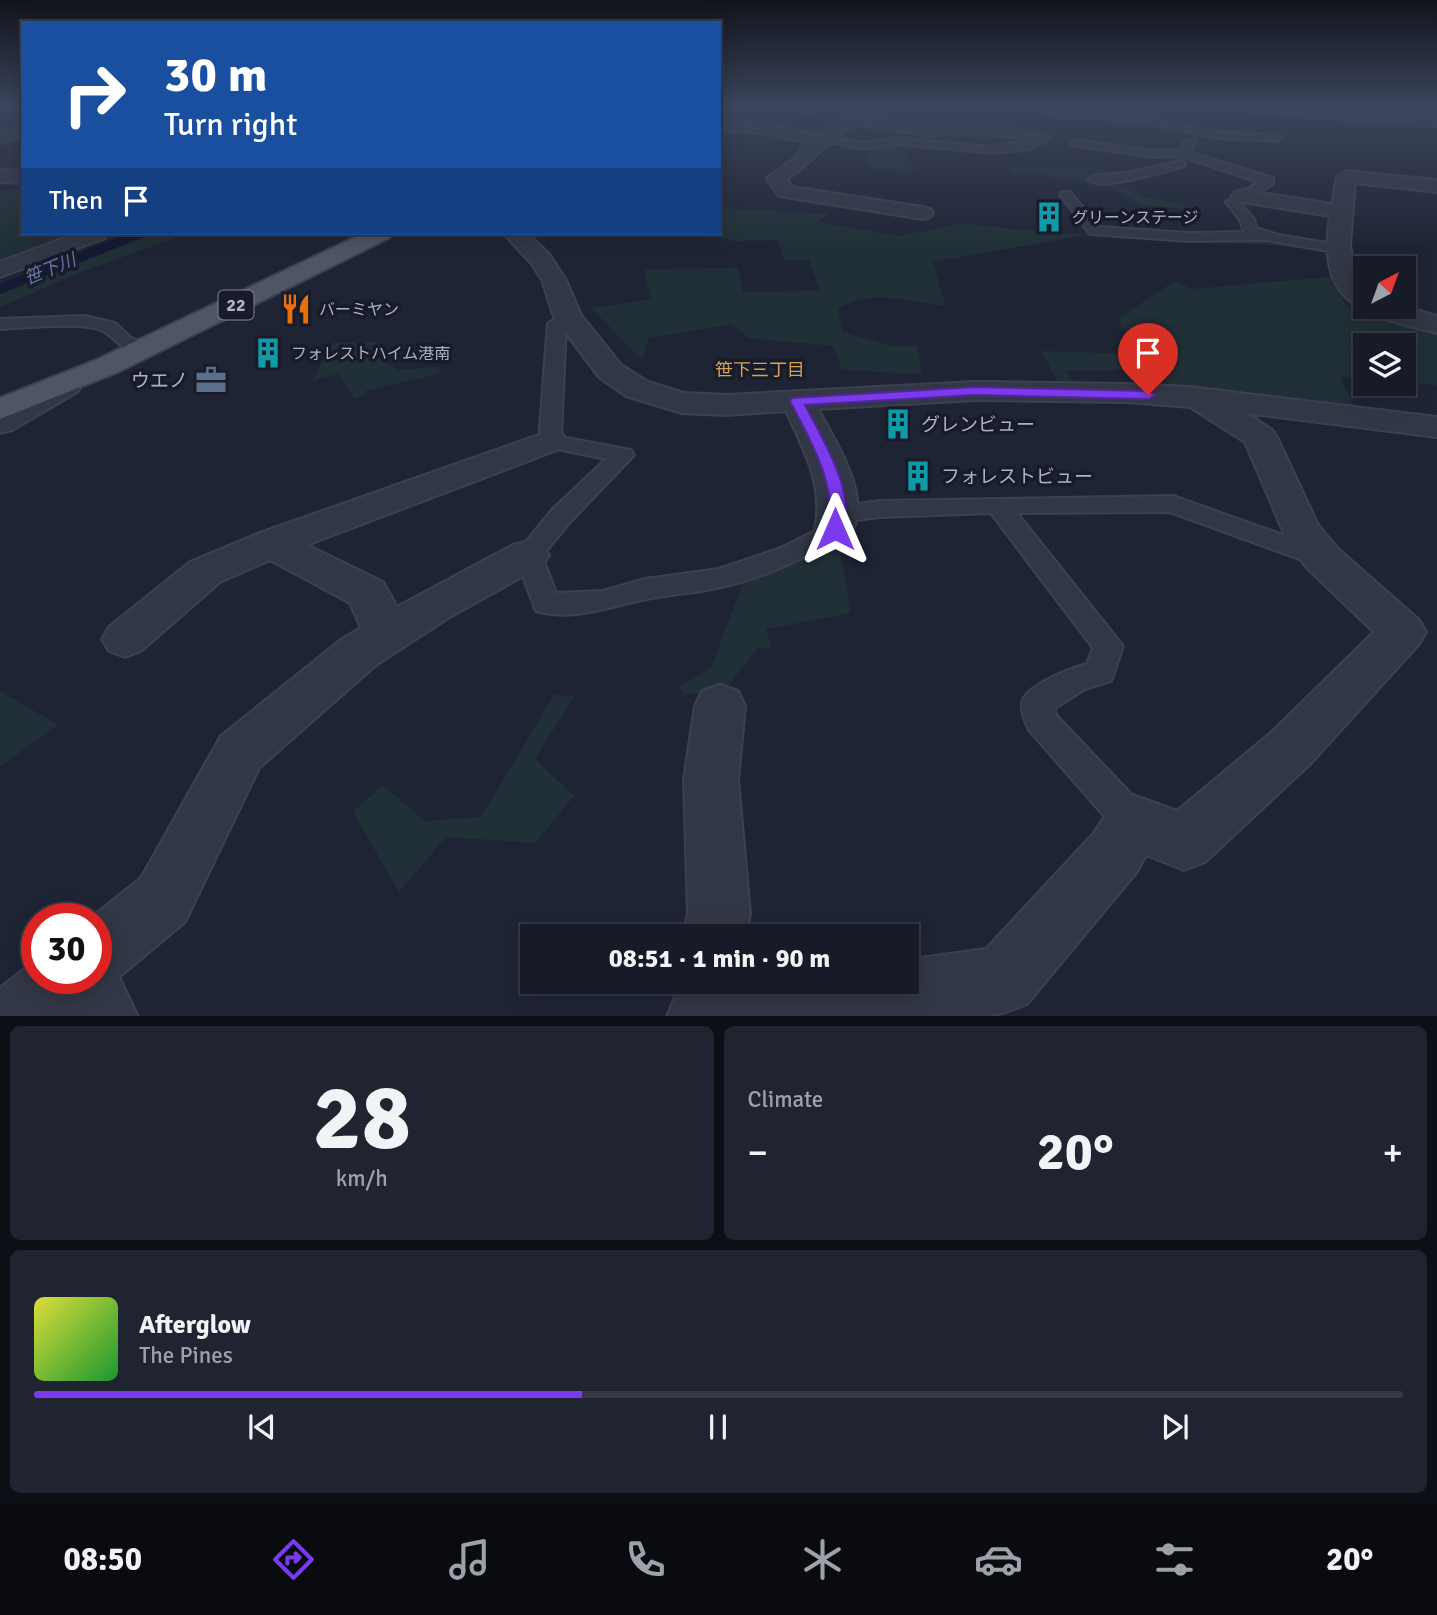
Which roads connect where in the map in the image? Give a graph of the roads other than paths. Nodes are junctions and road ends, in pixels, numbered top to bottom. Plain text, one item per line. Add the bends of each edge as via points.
1 (806, 153) edge
2 (1098, 153) edge
3 (1153, 153) edge
4 (1179, 153) edge
5 (1183, 153) edge
6 (1093, 156) dead end
7 (1198, 158) junction
8 (1094, 180) dead end
9 (1437, 186) edge
10 (1066, 195) dead end
11 (1242, 196) junction
12 (1341, 212) junction
13 (923, 213) dead end
14 (92, 235) edge
15 (377, 235) edge
16 (516, 235) edge
17 (1265, 236) junction
18 (1339, 249) junction
19 (0, 270) edge
20 (1353, 292) edge
21 (568, 317) junction
22 (1416, 319) edge
23 (0, 324) edge
24 (1437, 325) edge
25 (143, 349) junction
26 (90, 373) junction
27 (1200, 399) junction
28 (797, 401) junction
29 (0, 409) edge
30 (0, 423) edge
31 (1437, 427) edge
32 (550, 441) junction
33 (998, 505) junction
34 (838, 522) junction
35 (271, 544) junction
36 (528, 555) junction
37 (1322, 558) junction
38 (387, 636) junction
39 (125, 639) dead end
40 (720, 706) dead end
41 (1133, 822) junction
42 (717, 924) edge
43 (112, 941) edge
44 (47, 994) edge
45 (90, 994) edge
46 (698, 994) edge
47 (722, 994) edge
48 (20, 1016) edge
49 (103, 1016) edge
50 (689, 1016) edge
51 (743, 1016) edge
52 (766, 1016) edge

1 - 13 street via 776,178 786,192
2 - 6 lane
3 - 4 lane
5 - 7 lane
7 - 8 lane via 1126,177
7 - 11 lane via 1269,181
9 - 12 street via 1346,177
10 - 17 lane via 1095,231
11 - 12 street
11 - 17 lane via 1232,202 1247,219 1250,231
12 - 18 street
14 - 19 street
15 - 25 main road, 22
16 - 21 street via 541,259
17 - 18 lane
18 - 20 street via 1344,280
21 - 28 street via 610,371 661,399 726,405
21 - 32 lane via 557,323
22 - 24 street
23 - 25 lane via 85,321 109,327 125,342
25 - 26 main road, 22
26 - 29 main road, 22
26 - 30 street
27 - 28 street via 975,391
27 - 31 street
27 - 37 street via 1260,437 1300,529
28 - 34 street via 827,461
32 - 35 street
32 - 36 lane via 623,455
33 - 34 lane via 879,509
33 - 37 lane via 1173,504
33 - 41 lane via 1108,646 1100,672 1074,680 1038,702 1040,720
34 - 36 lane via 790,554 721,578 645,589 603,601 546,604
35 - 38 street via 368,593
35 - 39 street via 205,572
36 - 38 street
37 - 41 street via 1404,632 1292,747 1184,842
38 - 43 street via 359,652 240,752 163,900
40 - 42 street via 711,779
41 - 52 street via 1115,853 1003,980
44 - 48 street
45 - 49 street
46 - 50 lane
47 - 51 street

